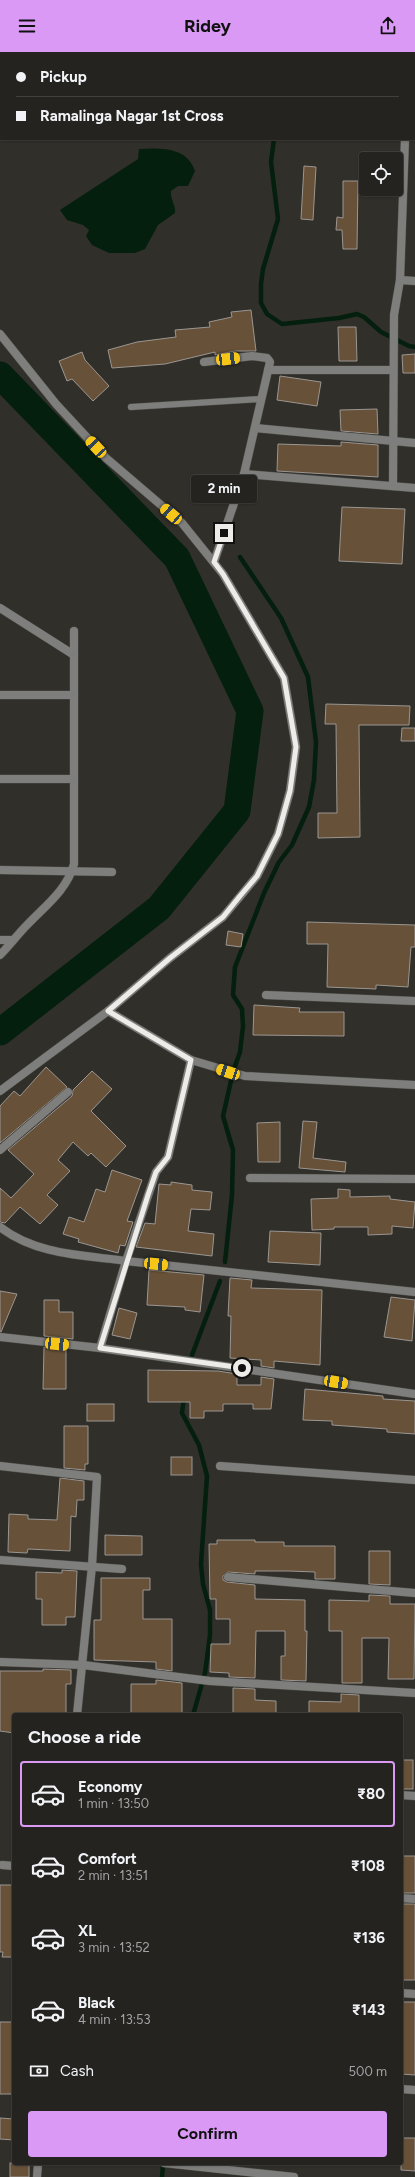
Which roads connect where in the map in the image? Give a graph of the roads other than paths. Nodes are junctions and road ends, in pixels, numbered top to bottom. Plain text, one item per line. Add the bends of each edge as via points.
1 (405, 140) edge
2 (400, 280) junction
3 (415, 281) edge
4 (0, 334) edge
5 (204, 362) dead end
6 (268, 370) junction
7 (393, 370) junction
8 (261, 399) junction
9 (131, 407) dead end
10 (255, 428) junction
11 (395, 441) junction
12 (415, 443) edge
13 (244, 474) junction
14 (393, 486) junction
15 (415, 488) edge
16 (214, 562) junction
17 (1, 610) edge
18 (74, 631) dead end
19 (74, 655) junction
20 (0, 695) edge
21 (74, 695) junction
22 (0, 779) edge
23 (74, 779) junction
24 (0, 870) edge
25 (72, 871) junction
26 (112, 872) dead end
27 (0, 940) edge
28 (14, 940) junction
29 (0, 955) edge
30 (266, 994) dead end
31 (415, 1001) edge
32 (108, 1011) junction
33 (191, 1060) junction
34 (415, 1085) edge
35 (0, 1091) edge
36 (68, 1092) dead end
37 (0, 1150) edge
38 (250, 1178) dead end
39 (415, 1179) edge
40 (0, 1228) edge
41 (126, 1261) junction
42 (415, 1292) edge
43 (0, 1337) edge
44 (100, 1348) junction
45 (415, 1394) edge
46 (0, 1466) edge
47 (220, 1466) dead end
48 (415, 1480) edge
49 (0, 1560) edge
50 (92, 1566) junction
51 (122, 1569) dead end
52 (228, 1577) dead end
53 (415, 1593) edge
54 (0, 1662) edge
55 (83, 1665) junction
56 (415, 1693) edge
57 (77, 1713) edge
58 (403, 1795) edge
59 (415, 1796) edge
60 (2, 1864) dead end
61 (12, 1866) edge
62 (403, 1898) edge
63 (415, 1899) edge
64 (403, 1993) edge
65 (415, 1994) edge
66 (403, 2089) edge
67 (415, 2090) edge
68 (38, 2165) edge
69 (183, 2165) edge
70 (37, 2177) edge
71 (294, 2177) edge

1 - 2 street
2 - 3 street
2 - 7 street via 394,315
4 - 16 street via 56,404 101,452 182,523
5 - 6 street via 252,356 267,358 270,362
6 - 7 street
6 - 8 street
7 - 11 street
8 - 9 lane
8 - 10 street
10 - 11 street
10 - 13 street
11 - 12 street
11 - 14 street
13 - 14 street
13 - 16 street
14 - 15 street
16 - 32 street via 284,678 296,747 290,791 278,834 252,881 223,917
17 - 19 street
18 - 19 street
19 - 21 street
20 - 21 street
21 - 23 street
22 - 23 street
23 - 25 street
24 - 25 street
25 - 26 street
25 - 28 street via 50,904
27 - 28 street
28 - 29 street
30 - 31 street
32 - 33 street
32 - 35 street
33 - 34 street via 245,1076
33 - 41 street via 168,1157 156,1172
36 - 37 street
38 - 39 street
40 - 41 street via 37,1248
41 - 42 street
41 - 44 street
43 - 44 street
44 - 45 street
46 - 50 street via 97,1477
47 - 48 street
49 - 50 street
50 - 51 street
50 - 55 street
52 - 53 street
54 - 55 street
55 - 56 street via 190,1679
55 - 57 street
58 - 59 street
60 - 61 street
62 - 63 street
64 - 65 street
66 - 67 street
68 - 70 street
69 - 71 street

